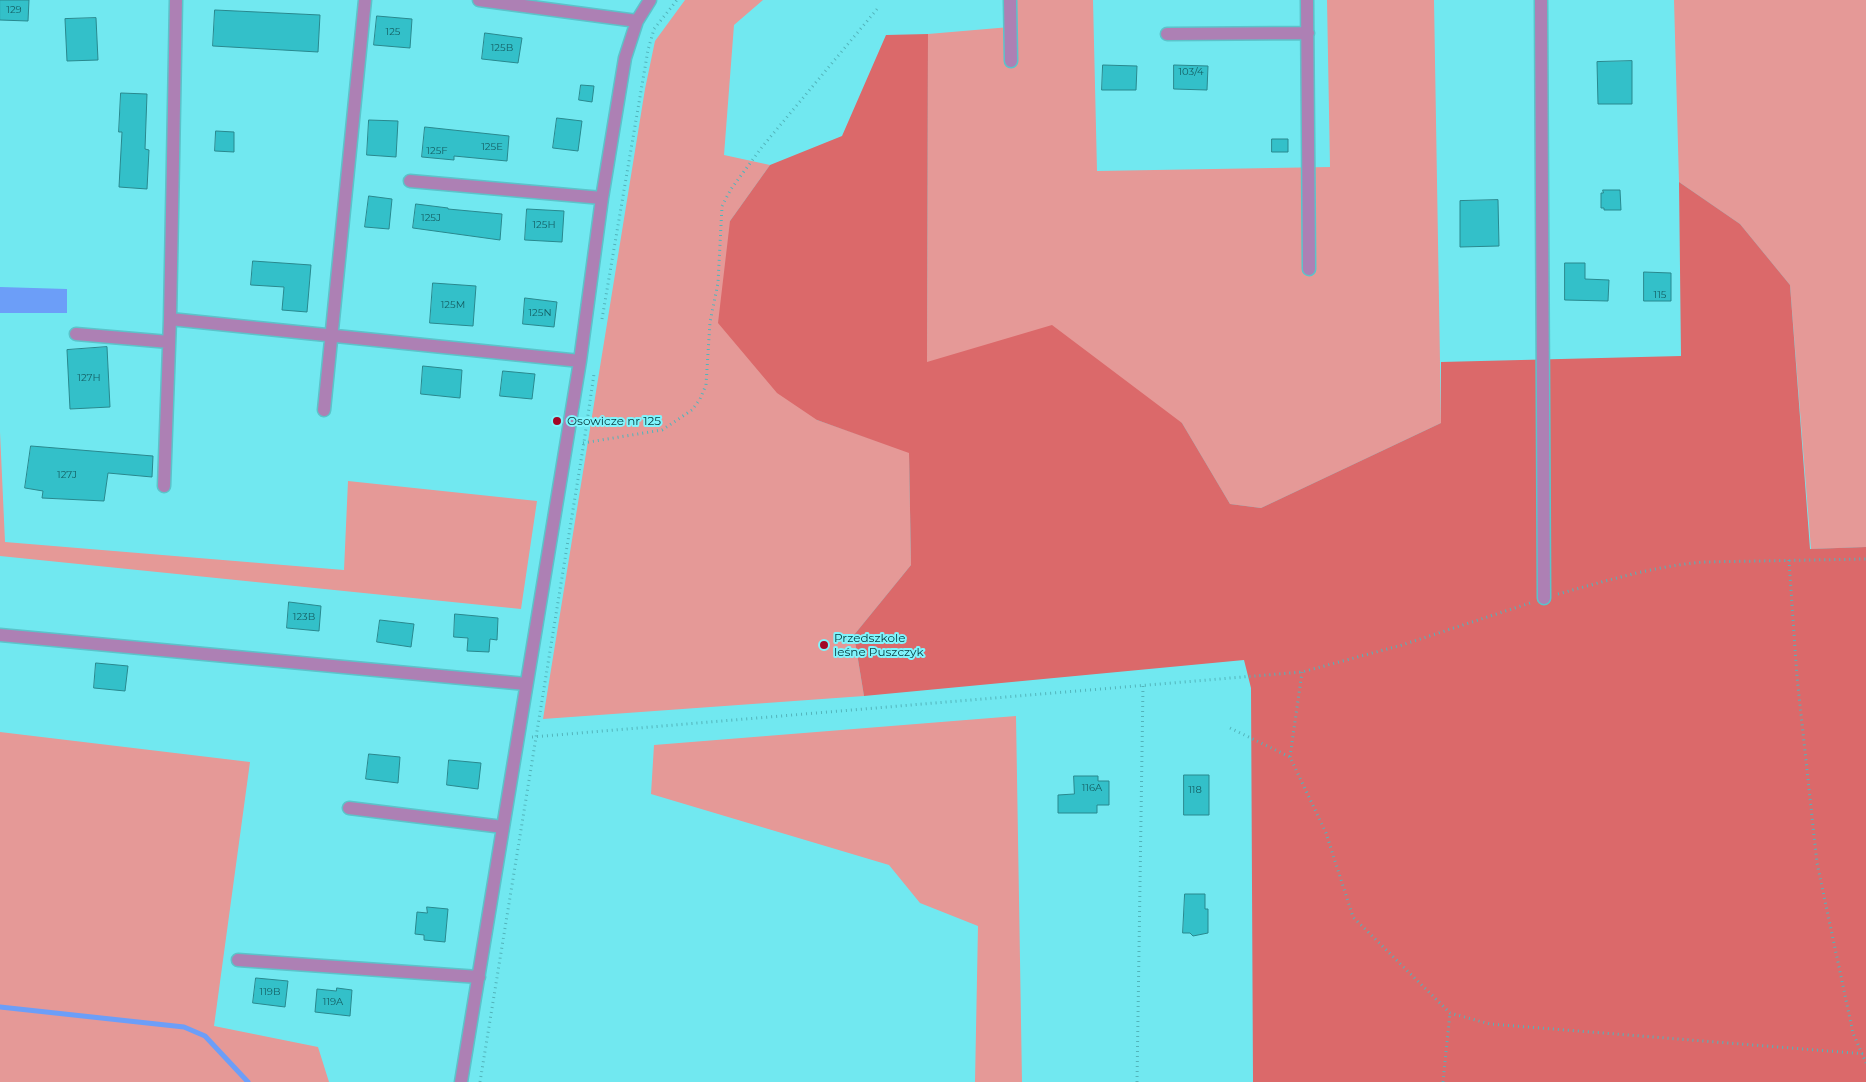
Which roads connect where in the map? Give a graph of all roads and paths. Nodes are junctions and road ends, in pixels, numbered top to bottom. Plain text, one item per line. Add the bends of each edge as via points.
1 (176, 0) edge
2 (365, 0) edge
3 (479, 0) edge
4 (650, 0) edge
5 (677, 0) edge
6 (1010, 0) edge
7 (1307, 0) edge
8 (1541, 0) edge
9 (878, 8) dead end
10 (637, 21) junction
11 (1308, 33) junction
12 (1167, 34) dead end
13 (1011, 61) dead end
14 (410, 181) dead end
15 (602, 198) junction
16 (1309, 270) dead end
17 (602, 319) dead end
18 (170, 320) junction
19 (76, 334) dead end
20 (332, 336) junction
21 (169, 342) junction
22 (580, 361) junction
23 (595, 367) dead end
24 (324, 410) dead end
25 (584, 442) junction
26 (566, 446) junction
27 (164, 486) dead end
28 (1866, 559) edge
29 (1789, 560) junction
30 (1544, 598) junction
31 (0, 635) edge
32 (1302, 672) junction
33 (526, 684) junction
34 (1143, 686) junction
35 (1230, 728) dead end
36 (537, 736) junction
37 (517, 738) junction
38 (1290, 757) junction
39 (349, 808) dead end
40 (503, 827) junction
41 (238, 960) dead end
42 (479, 976) junction
43 (1450, 1013) junction
44 (1864, 1054) edge
45 (1866, 1063) edge
46 (461, 1082) edge
47 (480, 1082) edge
48 (1137, 1082) edge
49 (1443, 1082) edge

1 - 18 street
2 - 20 street
3 - 10 street
4 - 10 street
5 - 17 path via 654,30 648,50
6 - 13 street
7 - 11 street
8 - 30 street
9 - 25 path via 762,147 722,206 718,283 710,322 706,385 700,399 692,410 662,430
10 - 15 street via 625,58
11 - 12 street
11 - 16 street
14 - 15 street
15 - 22 street
18 - 20 street
18 - 21 street
19 - 21 street
20 - 22 street
20 - 24 street
21 - 27 street
22 - 26 street
23 - 25 path
25 - 26 path
25 - 36 path
26 - 33 street
28 - 29 path
29 - 30 path via 1679,564
29 - 44 path via 1797,677 1817,863 1853,1033
30 - 32 path via 1402,645
31 - 33 street
32 - 34 path
32 - 38 path
33 - 37 street
34 - 36 path
34 - 48 path
35 - 38 path
36 - 37 path
36 - 47 path
37 - 40 street
38 - 43 path via 1326,833 1353,917
39 - 40 street
40 - 42 street
41 - 42 street
42 - 46 street
43 - 44 path via 1490,1024
43 - 49 path
44 - 45 path

